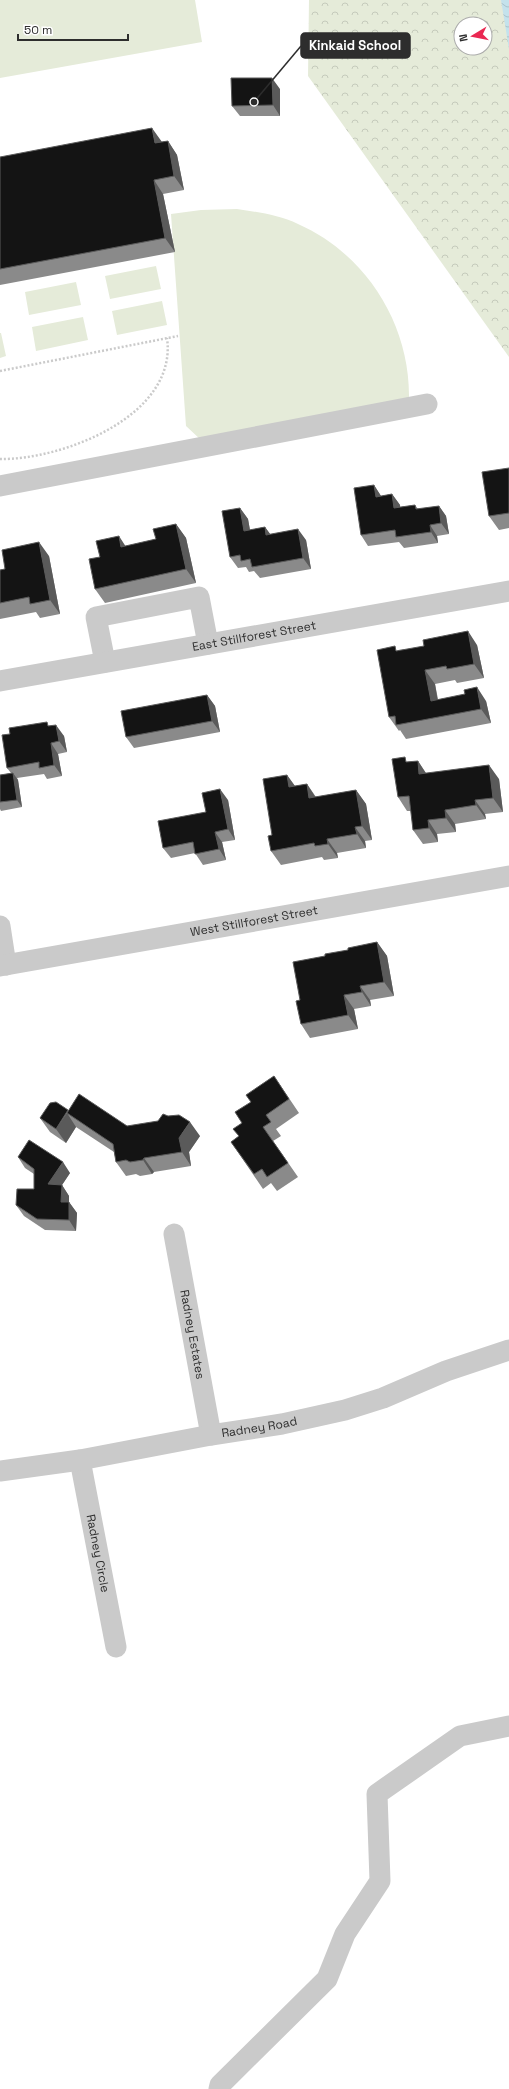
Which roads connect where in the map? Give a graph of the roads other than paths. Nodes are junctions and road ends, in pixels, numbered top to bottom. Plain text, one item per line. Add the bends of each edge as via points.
1 (427, 404) dead end
2 (0, 486) edge
3 (509, 591) edge
4 (208, 644) junction
5 (105, 662) junction
6 (0, 681) edge
7 (509, 876) edge
8 (0, 926) edge
9 (3, 965) edge
10 (174, 1234) dead end
11 (509, 1350) edge
12 (211, 1435) junction
13 (80, 1460) junction
14 (0, 1471) edge
15 (116, 1647) dead end
16 (509, 1726) edge
17 (218, 2089) edge

1 - 2 street
3 - 4 street, East Stillforest Street
4 - 5 street, East Stillforest Street
4 - 5 street via 199,597 96,616
5 - 6 street, East Stillforest Street
7 - 9 street, West Stillforest Street
8 - 9 street
10 - 12 street, Radney Estates
11 - 12 street, Radney Road via 345,1410 282,1424
12 - 13 street, Radney Road
13 - 14 street, Radney Road
13 - 15 street, Radney Circle
16 - 17 street via 460,1736 377,1794 380,1881 345,1934 327,1979

